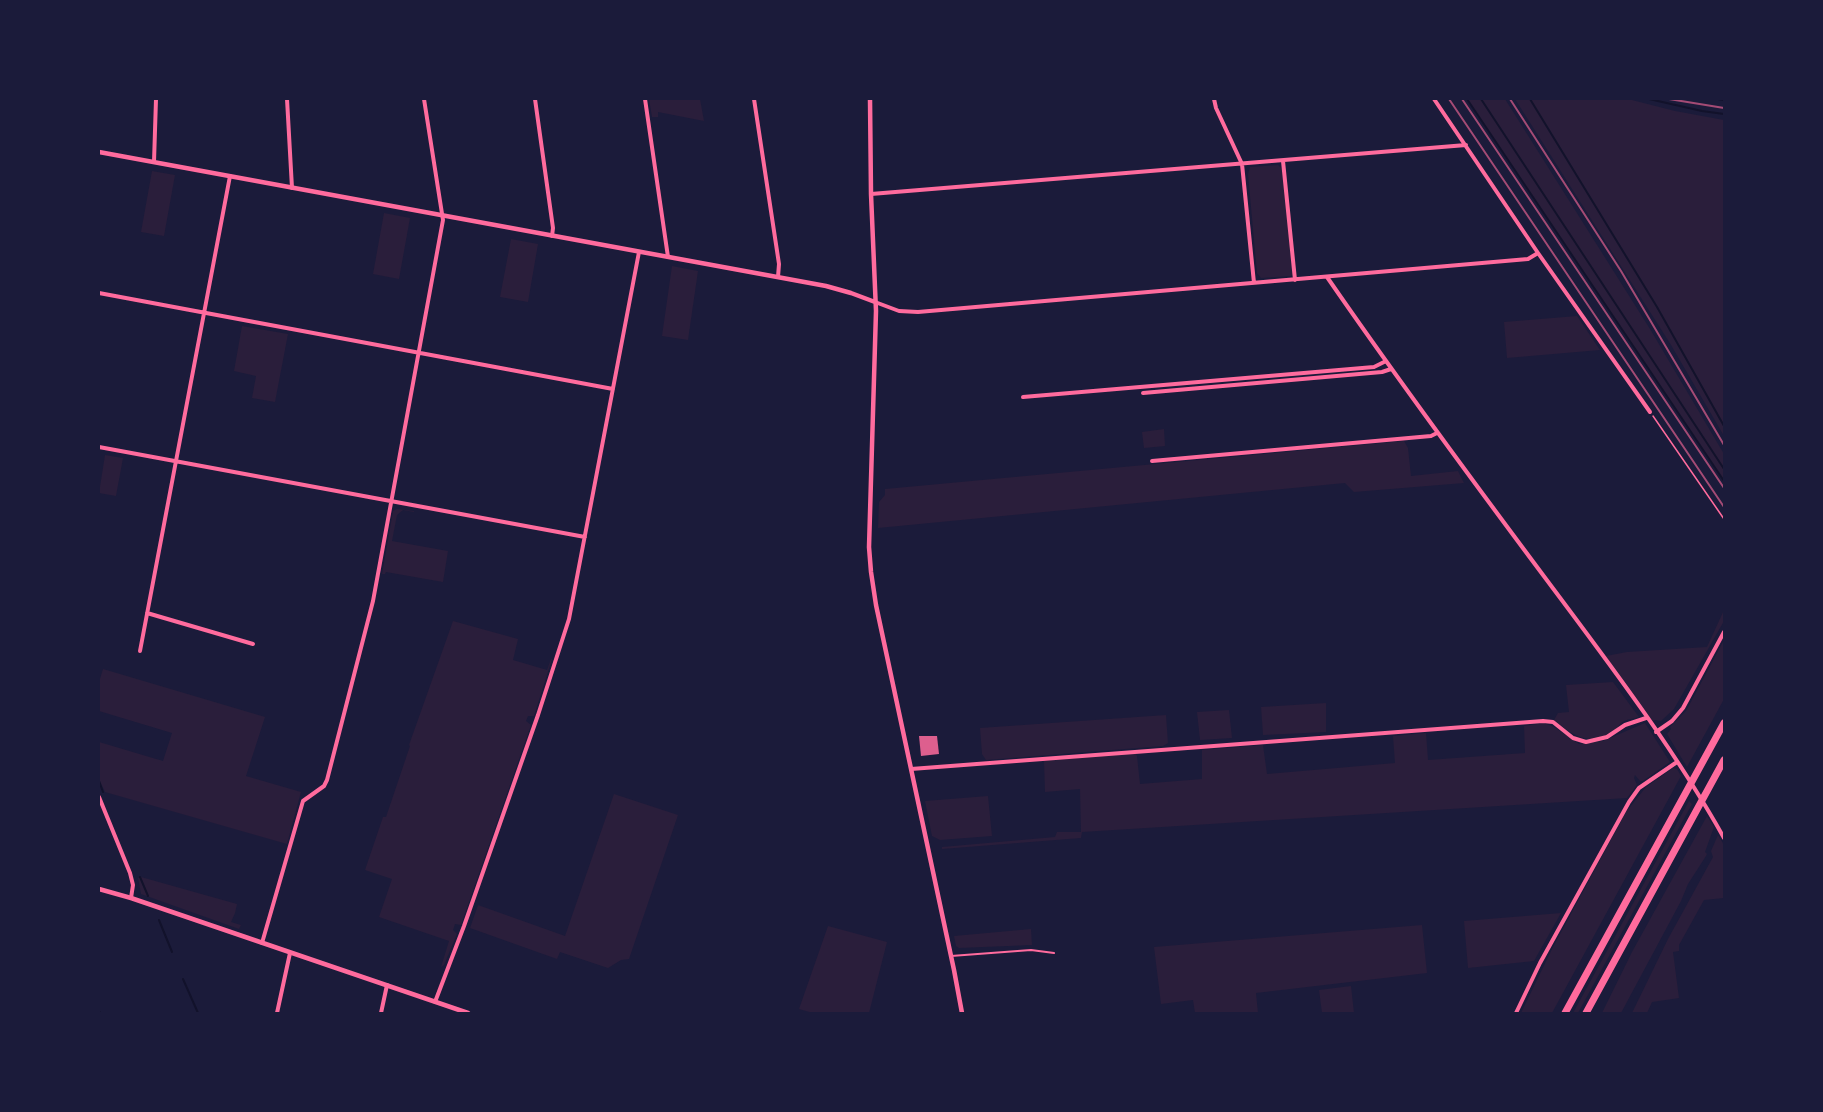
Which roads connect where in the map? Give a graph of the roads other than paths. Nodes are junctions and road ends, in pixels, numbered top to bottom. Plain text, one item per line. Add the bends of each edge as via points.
1 (156, 99) edge
2 (287, 99) edge
3 (424, 99) edge
4 (535, 99) edge
5 (645, 99) edge
6 (754, 99) edge
7 (870, 99) edge
8 (1214, 99) edge
9 (1434, 99) edge
10 (1466, 145) junction
11 (99, 152) edge
12 (1283, 161) junction
13 (154, 162) junction
14 (1242, 164) junction
15 (230, 176) junction
16 (292, 188) junction
17 (871, 194) junction
18 (442, 215) junction
19 (552, 236) junction
20 (639, 252) junction
21 (1538, 253) junction
22 (668, 257) junction
23 (778, 277) junction
24 (1327, 277) junction
25 (1295, 280) junction
26 (1254, 283) junction
27 (99, 293) edge
28 (876, 302) junction
29 (204, 312) junction
30 (419, 352) junction
31 (1386, 361) junction
32 (1391, 369) junction
33 (614, 389) junction
34 (1143, 393) dead end
35 (1023, 397) dead end
36 (1650, 412) road end
37 (1438, 433) junction
38 (99, 447) edge
39 (1152, 461) dead end
40 (177, 462) junction
41 (392, 501) junction
42 (585, 537) junction
43 (147, 613) junction
44 (1724, 632) edge
45 (253, 644) dead end
46 (140, 651) dead end
47 (1646, 718) junction
48 (1724, 723) edge
49 (1656, 732) junction
50 (1724, 760) edge
51 (1677, 762) junction
52 (911, 769) junction
53 (99, 796) edge
54 (1724, 838) edge
55 (99, 889) edge
56 (131, 898) junction
57 (262, 943) junction
58 (290, 953) junction
59 (1054, 953) dead end
60 (951, 956) junction
61 (387, 985) junction
62 (435, 1002) junction
63 (276, 1013) edge
64 (381, 1013) edge
65 (468, 1013) edge
66 (962, 1013) edge
67 (1516, 1013) edge
68 (1565, 1013) edge
69 (1586, 1013) edge

1 - 13 street
2 - 16 street
3 - 18 street
4 - 19 street
5 - 22 street
6 - 23 street
7 - 17 street
8 - 14 street
9 - 10 street
10 - 12 street
10 - 21 street
11 - 13 street
12 - 14 street
12 - 25 street
13 - 15 street
14 - 17 street
14 - 26 street
15 - 16 street
15 - 29 street
16 - 18 street
17 - 28 street
18 - 19 street
18 - 30 street
19 - 20 street
20 - 22 street
20 - 33 street
21 - 24 street via 1528,260
21 - 36 street
22 - 23 street
23 - 28 street via 842,290
24 - 25 street
24 - 31 street
25 - 26 street
26 - 28 street via 918,312 899,311
27 - 29 street
28 - 52 street via 870,560
29 - 30 street
29 - 40 street
30 - 33 street
30 - 41 street
31 - 32 street
31 - 35 street via 1373,367
32 - 34 street
32 - 37 street
33 - 42 street
37 - 39 street
37 - 47 street
38 - 40 street
40 - 41 street
40 - 43 street
41 - 42 street
41 - 57 street via 366,631 326,782 303,801
42 - 62 street via 565,633
43 - 45 street
43 - 46 street
44 - 49 street via 1683,708
47 - 49 street
47 - 52 street via 1607,737 1586,742 1573,738 1553,722 1543,721
48 - 68 highway
49 - 51 street
50 - 69 highway
51 - 54 street
51 - 67 street via 1639,788 1629,802
52 - 60 street
53 - 56 street via 133,882
55 - 56 street
56 - 57 street
57 - 58 street
58 - 61 street
58 - 63 street
59 - 60 lane via 1031,950
60 - 66 street
61 - 62 street
61 - 64 street
62 - 65 street

